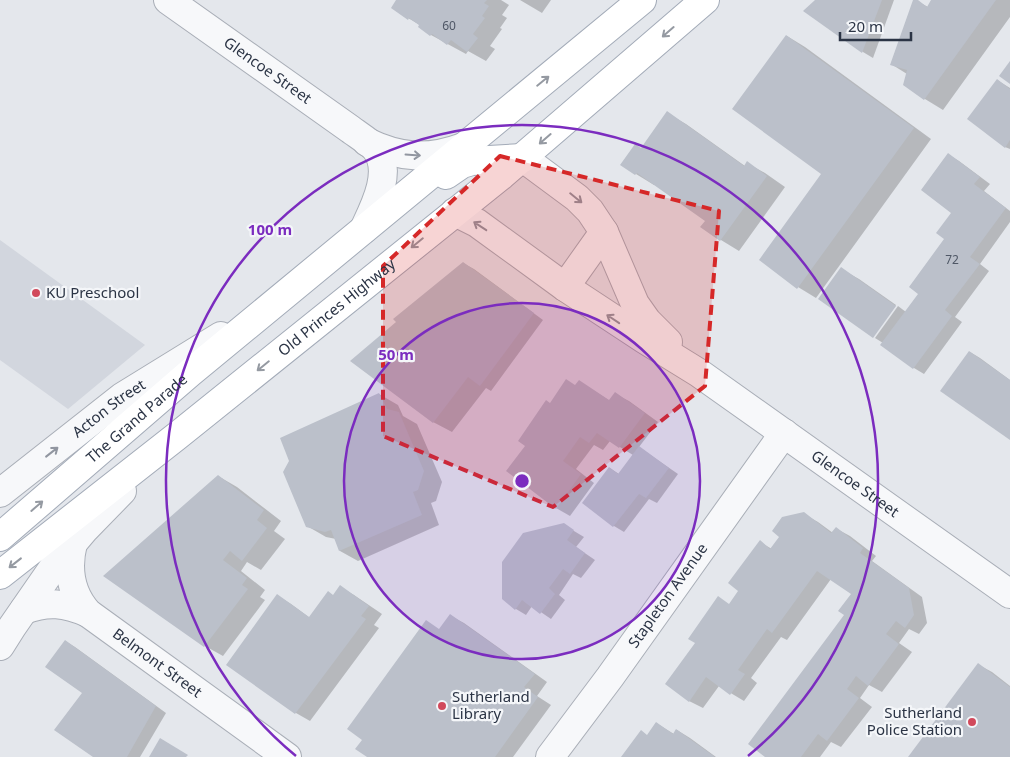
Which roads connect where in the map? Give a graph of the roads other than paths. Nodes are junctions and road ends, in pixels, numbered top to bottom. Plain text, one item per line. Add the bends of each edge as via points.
1 (168, 0) edge
2 (642, 0) edge
3 (705, 0) edge
4 (367, 142) junction
5 (463, 147) junction
6 (522, 158) junction
7 (454, 212) junction
8 (364, 229) junction
9 (604, 232) junction
10 (565, 287) junction
11 (285, 295) junction
12 (699, 373) junction
13 (784, 433) junction
14 (176, 436) junction
15 (0, 493) edge
16 (0, 537) edge
17 (73, 543) junction
18 (0, 575) edge
19 (1010, 594) edge
20 (24, 610) junction
21 (88, 612) junction
22 (0, 646) edge
23 (287, 757) edge
24 (550, 757) edge

1 - 4 street, Glencoe Street
5 -> 2 main road
3 -> 6 main road, Old Princes Highway
4 -> 5 street, Glencoe Street via 415,156 450,152
4 - 8 street, Glencoe Street via 379,155 382,173 378,195
5 - 8 main road
6 - 7 main road, Old Princes Highway
6 -> 9 street, Glencoe Street via 585,205
6 - 11 main road via 462,164 350,254
10 -> 7 street, Glencoe Street via 469,218
7 -> 14 main road, Old Princes Highway
8 - 11 main road
9 - 10 street
9 - 12 street, Glencoe Street via 641,313
12 -> 10 street, Glencoe Street
15 -> 11 street, Acton Street via 122,397
16 -> 11 main road, The Grand Parade
12 - 13 street, Glencoe Street
13 - 19 street, Glencoe Street
13 - 24 street, Stapleton Avenue
14 - 17 street, Old Princes Highway
14 -> 18 main road
17 - 20 street, Old Princes Highway
17 - 21 street, Belmont Street via 72,581
20 - 21 street via 49,604
20 - 22 street, Old Princes Highway
21 - 23 street, Belmont Street

